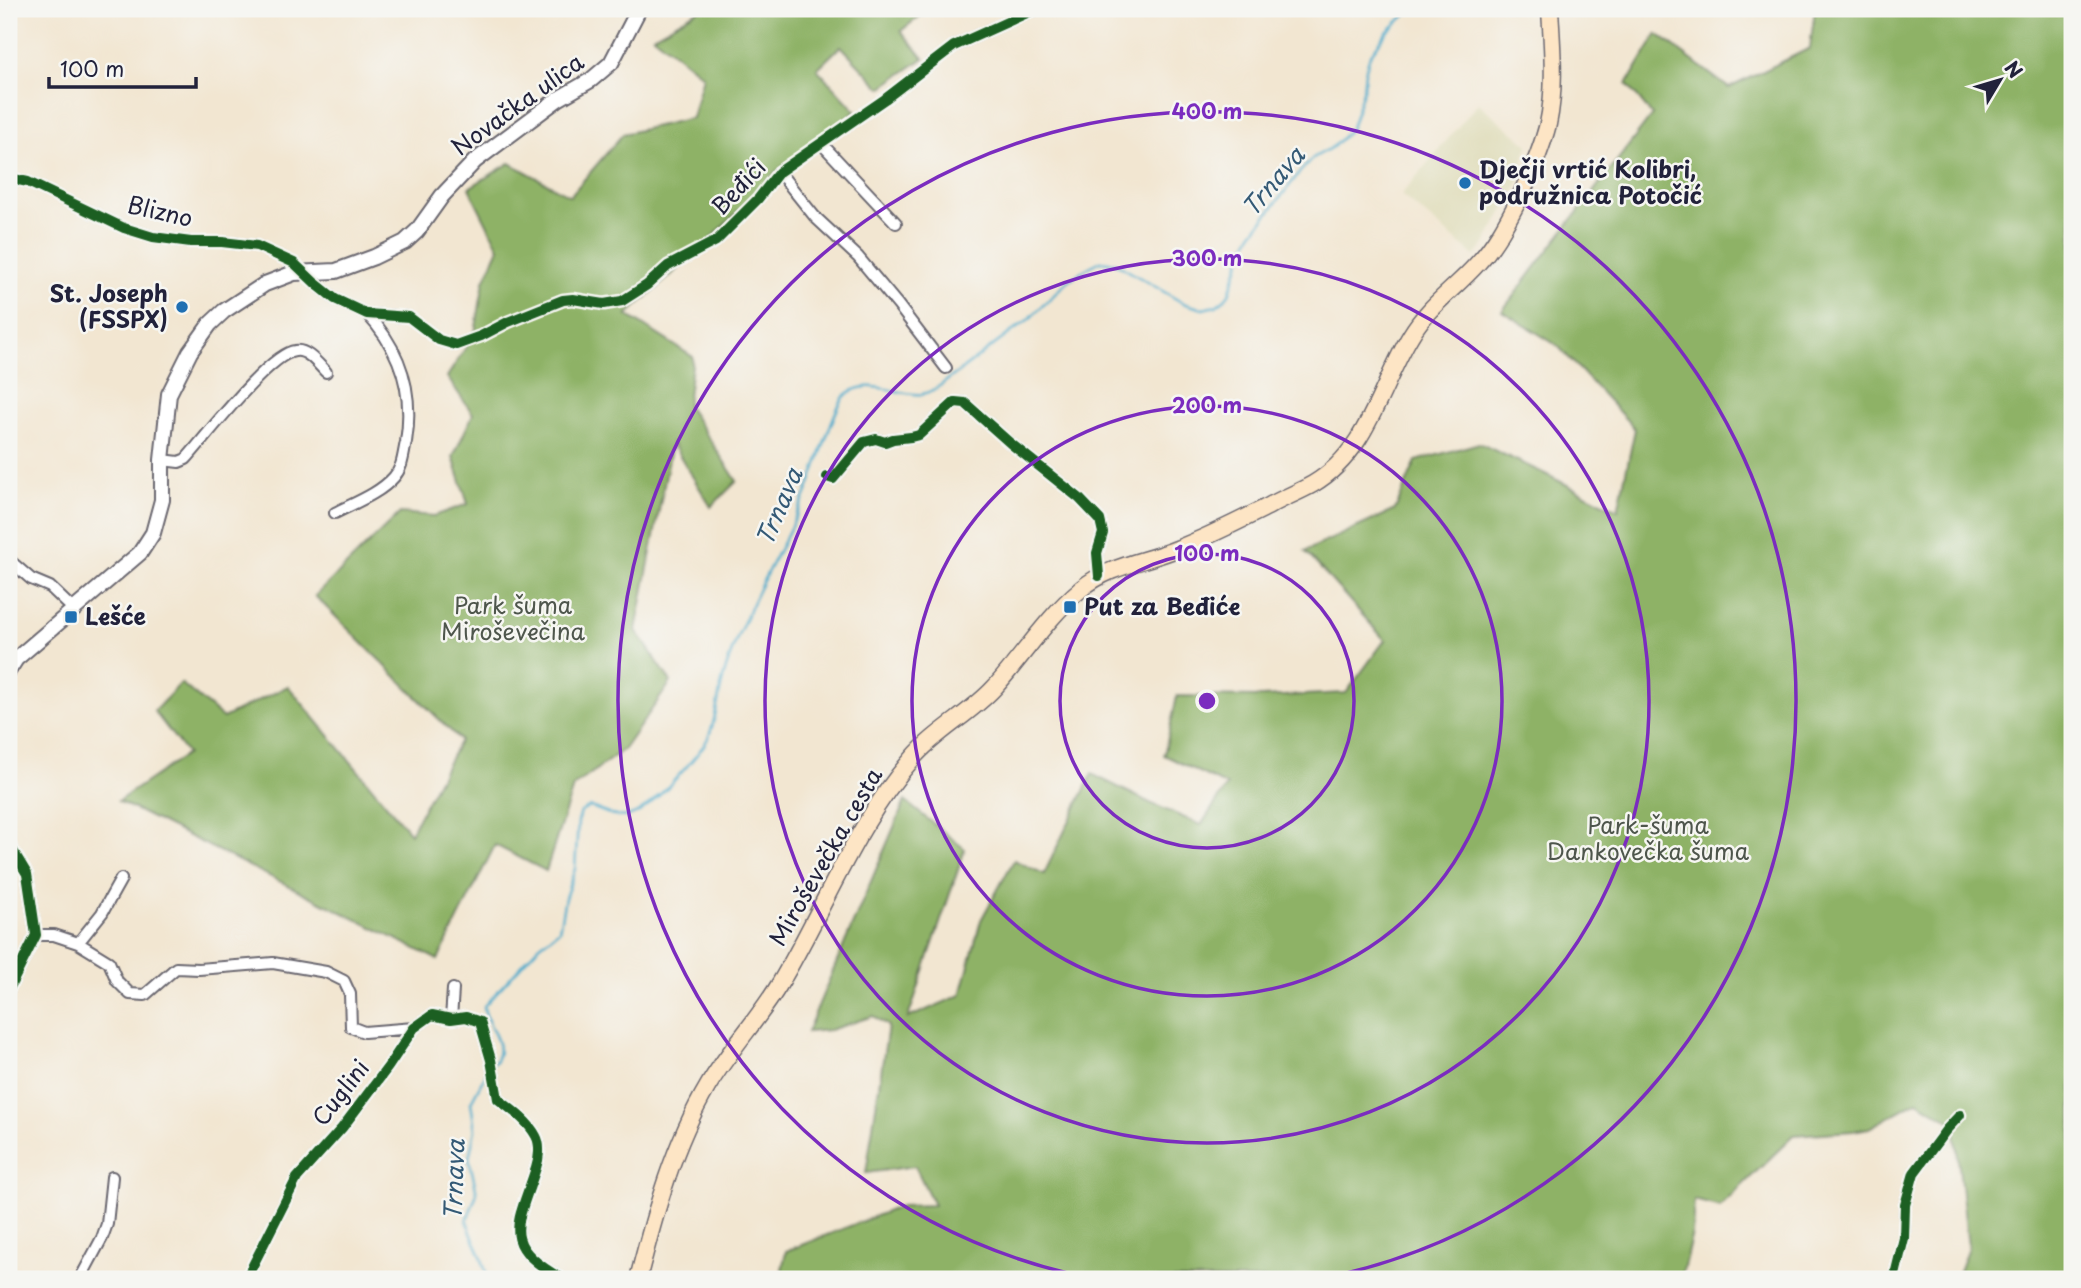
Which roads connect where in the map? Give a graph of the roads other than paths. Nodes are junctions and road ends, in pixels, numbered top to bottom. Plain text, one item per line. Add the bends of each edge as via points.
1 (639, 9) edge
2 (1036, 9) edge
3 (1550, 9) edge
4 (821, 143) junction
5 (779, 172) junction
6 (9, 178) edge
7 (896, 223) dead end
8 (303, 272) junction
9 (367, 314) junction
10 (946, 368) dead end
11 (326, 372) dead end
12 (162, 460) junction
13 (827, 477) dead end
14 (334, 513) dead end
15 (9, 560) edge
16 (1099, 576) junction
17 (74, 610) junction
18 (9, 670) edge
19 (9, 844) edge
20 (121, 879) dead end
21 (36, 935) junction
22 (78, 943) junction
23 (9, 989) edge
24 (453, 989) dead end
25 (451, 1019) junction
26 (414, 1028) junction
27 (1960, 1115) dead end
28 (112, 1177) dead end
29 (80, 1279) edge
30 (246, 1279) edge
31 (562, 1279) edge
32 (638, 1279) edge
33 (1894, 1279) edge

1 - 8 street, Novačka ulica via 605,69 484,153 405,242 336,271
2 - 4 street, Beđići via 954,46
3 - 16 main road, Miroševečka cesta via 1553,70 1548,121 1535,165 1506,225 1481,260 1427,311 1410,336 1349,454 1310,486 1213,534
4 - 5 street, Beđići
4 - 7 street
5 - 9 street, Beđići via 716,242 668,266 622,301 563,300 456,345 439,340 409,317
5 - 10 street via 815,217 858,257
6 - 8 street, Blizno via 28,182 124,228 166,239 257,246
8 - 9 street, Blizno via 335,299
8 - 12 street, Novačka ulica via 265,284 224,312 201,335 169,394
9 - 14 street via 383,331 399,362 408,392 409,423 402,464 393,479
11 - 12 street via 303,352 285,354 262,373 186,459
12 - 17 street, Novačka ulica via 162,500 153,533 141,552
13 - 16 street via 833,479 863,442 919,435 955,402 965,403 1100,520
15 - 17 street via 31,579 50,587
16 - 32 main road, Miroševečka cesta via 1054,616 988,694 914,756 882,798 778,987 708,1084 691,1117
17 - 18 street, Novačka ulica
19 - 21 street via 27,874
20 - 22 street
21 - 22 street, Cuglini
21 - 23 street
22 - 26 street, Cuglini via 109,962 117,981 130,994 145,995 176,968 274,963 326,972 344,981 350,994 351,1027 363,1032
24 - 25 street
25 - 26 street, Cuglini via 432,1015
25 - 31 street, Cuglini via 466,1017 480,1022 498,1099 537,1138 539,1159 517,1227 521,1246 531,1260
26 - 30 street, Cuglini via 342,1128 297,1178
27 - 33 street via 1914,1173
28 - 29 street via 107,1224

